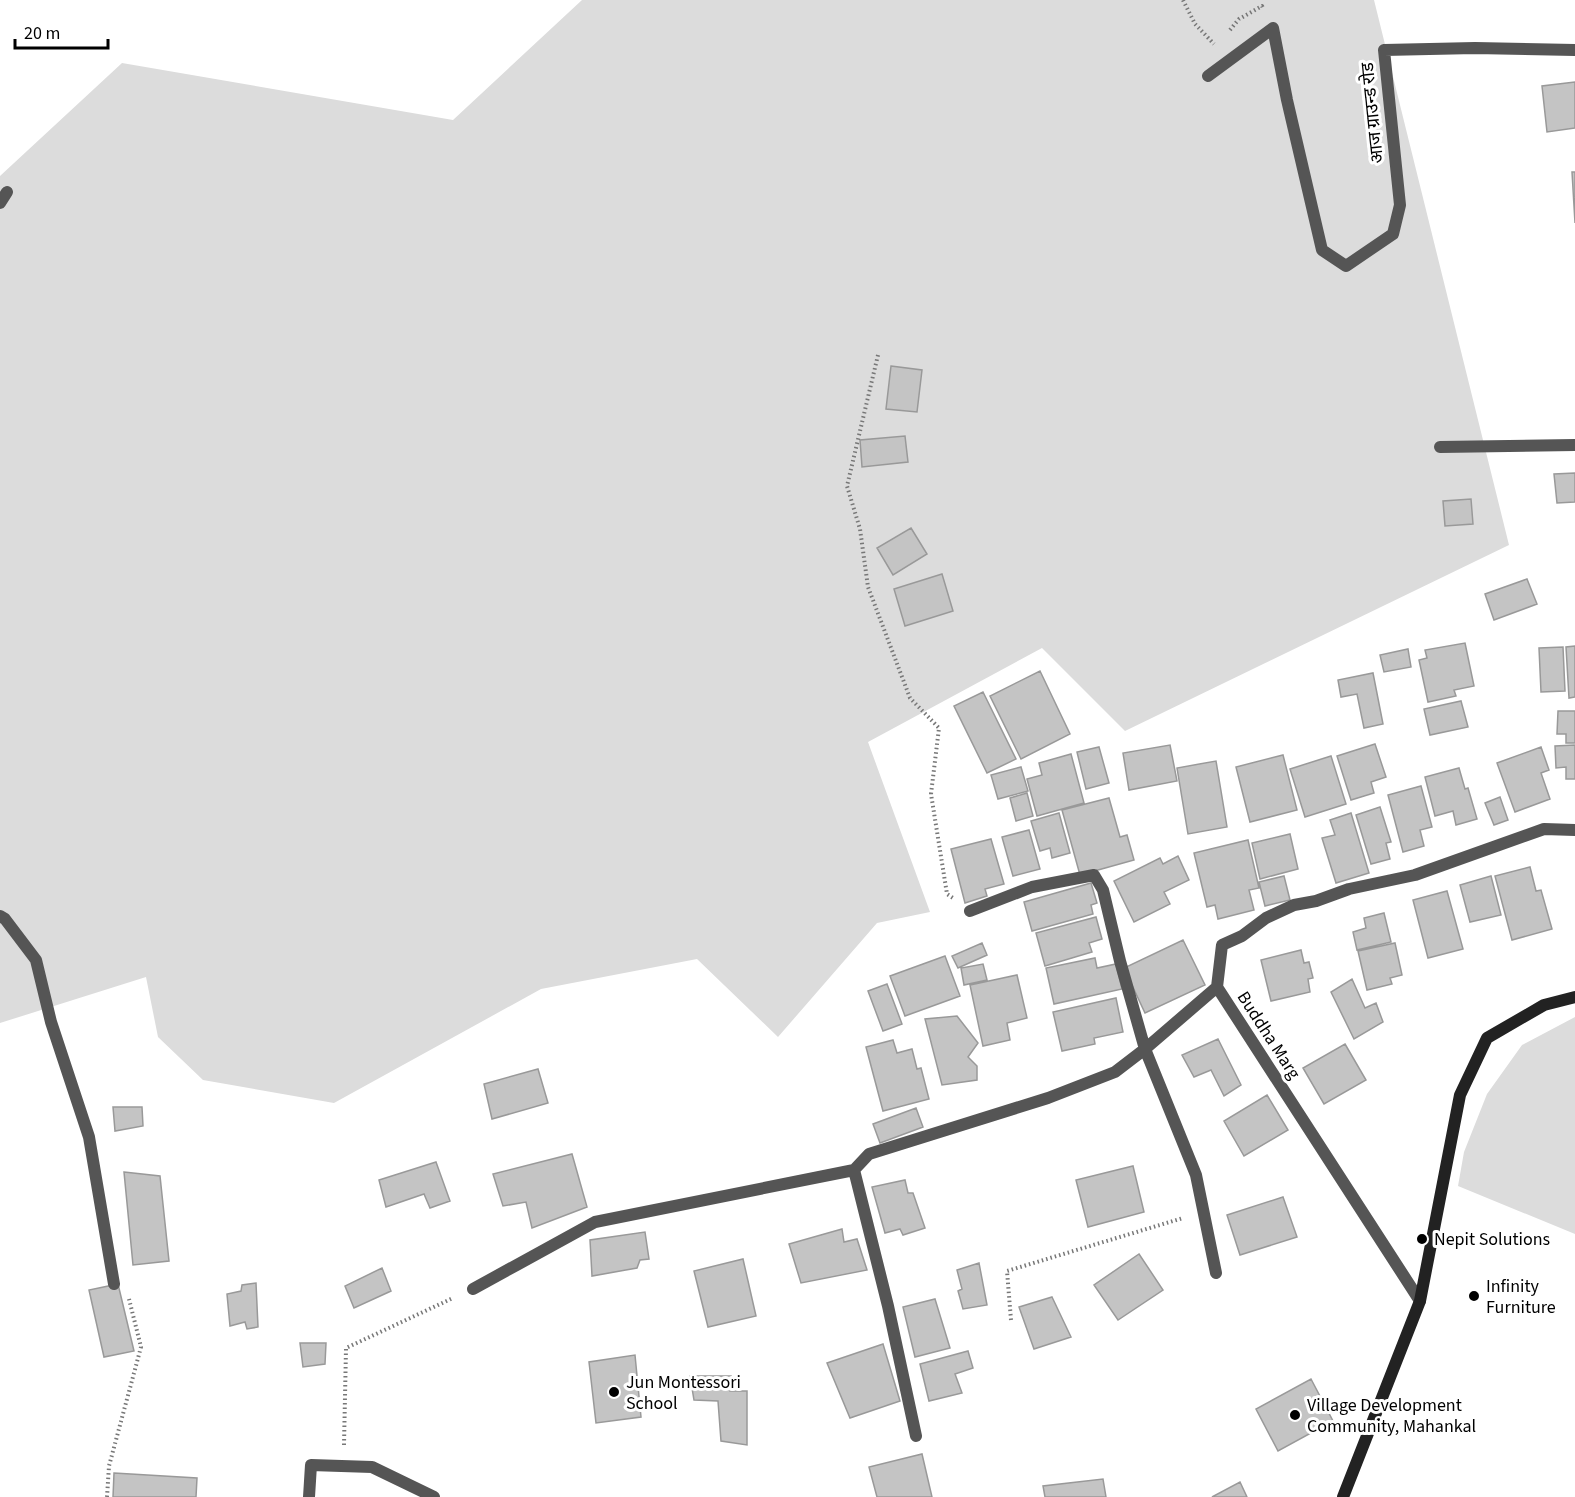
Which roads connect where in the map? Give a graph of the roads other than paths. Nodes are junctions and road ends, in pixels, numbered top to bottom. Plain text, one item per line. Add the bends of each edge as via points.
1 (1575, 50) edge
2 (1208, 76) dead end
3 (1575, 445) edge
4 (1440, 447) dead end
5 (1575, 830) edge
6 (970, 912) road end
7 (0, 916) edge
8 (1217, 987) junction
9 (1575, 996) edge
10 (1145, 1049) junction
11 (854, 1170) junction
12 (1216, 1273) dead end
13 (113, 1279) road end
14 (473, 1289) road end
15 (1420, 1301) junction
16 (916, 1436) dead end
17 (309, 1497) edge
18 (434, 1497) edge
19 (1343, 1497) edge

1 - 2 street, आज ग्राउन्ड रोड via 1384,50 1400,205 1393,234 1346,266 1322,250 1273,28
3 - 4 street
5 - 8 street, Buddha Marg via 1544,829 1415,875 1294,905 1222,945
6 - 10 street via 1032,887 1094,875 1103,890
7 - 13 street via 36,960 51,1022 89,1137
8 - 10 street
8 - 15 street, Buddha Marg
9 - 15 main road via 1544,1005 1487,1038 1460,1095
10 - 11 street via 1115,1072 1048,1098 869,1154
10 - 12 street via 1196,1176
11 - 14 street via 595,1222
11 - 16 street
15 - 19 main road
17 - 18 street via 311,1465 372,1467

